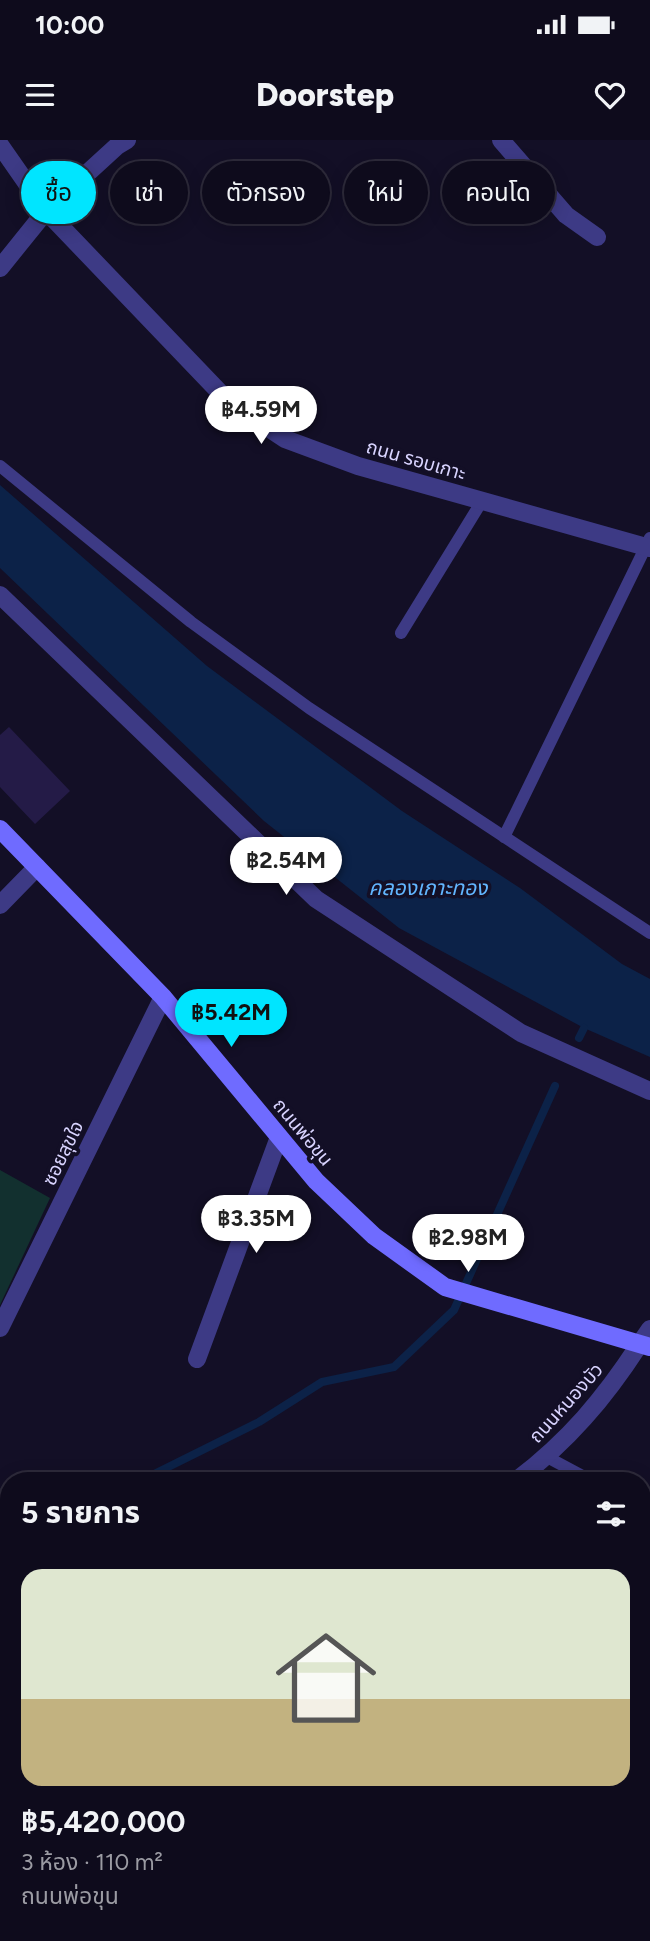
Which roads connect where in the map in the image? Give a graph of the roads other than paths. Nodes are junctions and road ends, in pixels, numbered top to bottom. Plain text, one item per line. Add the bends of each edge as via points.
1 (127, 140) edge
2 (500, 140) edge
3 (0, 145) edge
4 (96, 165) edge
5 (21, 175) edge
6 (36, 224) edge
7 (58, 224) edge
8 (597, 237) dead end
9 (0, 268) edge
10 (0, 466) edge
11 (482, 501) junction
12 (649, 545) edge
13 (0, 595) edge
14 (401, 633) dead end
15 (0, 829) edge
16 (504, 837) junction
17 (37, 867) junction
18 (0, 905) edge
19 (650, 933) edge
20 (163, 997) junction
21 (650, 1091) edge
22 (279, 1137) junction
23 (0, 1328) edge
24 (650, 1329) edge
25 (644, 1346) edge
26 (197, 1359) dead end
27 (547, 1457) junction
28 (527, 1472) edge
29 (575, 1472) edge

1 - 4 street
2 - 8 street via 566,215
3 - 5 street, ถนน รอบเกาะ
6 - 9 street
7 - 11 street, ถนน รอบเกาะ via 228,401 273,432 358,466
10 - 16 lane via 234,653
11 - 12 street, ถนน รอบเกาะ
11 - 14 lane
12 - 16 lane
13 - 21 street via 316,899 520,1033
15 - 17 main road, ถนนพ่อขุน
16 - 19 lane
17 - 18 street
17 - 20 main road, ถนนพ่อขุน
20 - 22 main road, ถนนพ่อขุน
20 - 23 street, ซอยสุขใจ
22 - 25 main road, ถนนพ่อขุน via 316,1181 374,1236 445,1287
22 - 26 street
24 - 25 street, ถนนหนองบัว
25 - 27 street, ถนนหนองบัว
27 - 28 street, ถนนหนองบัว
27 - 29 lane

